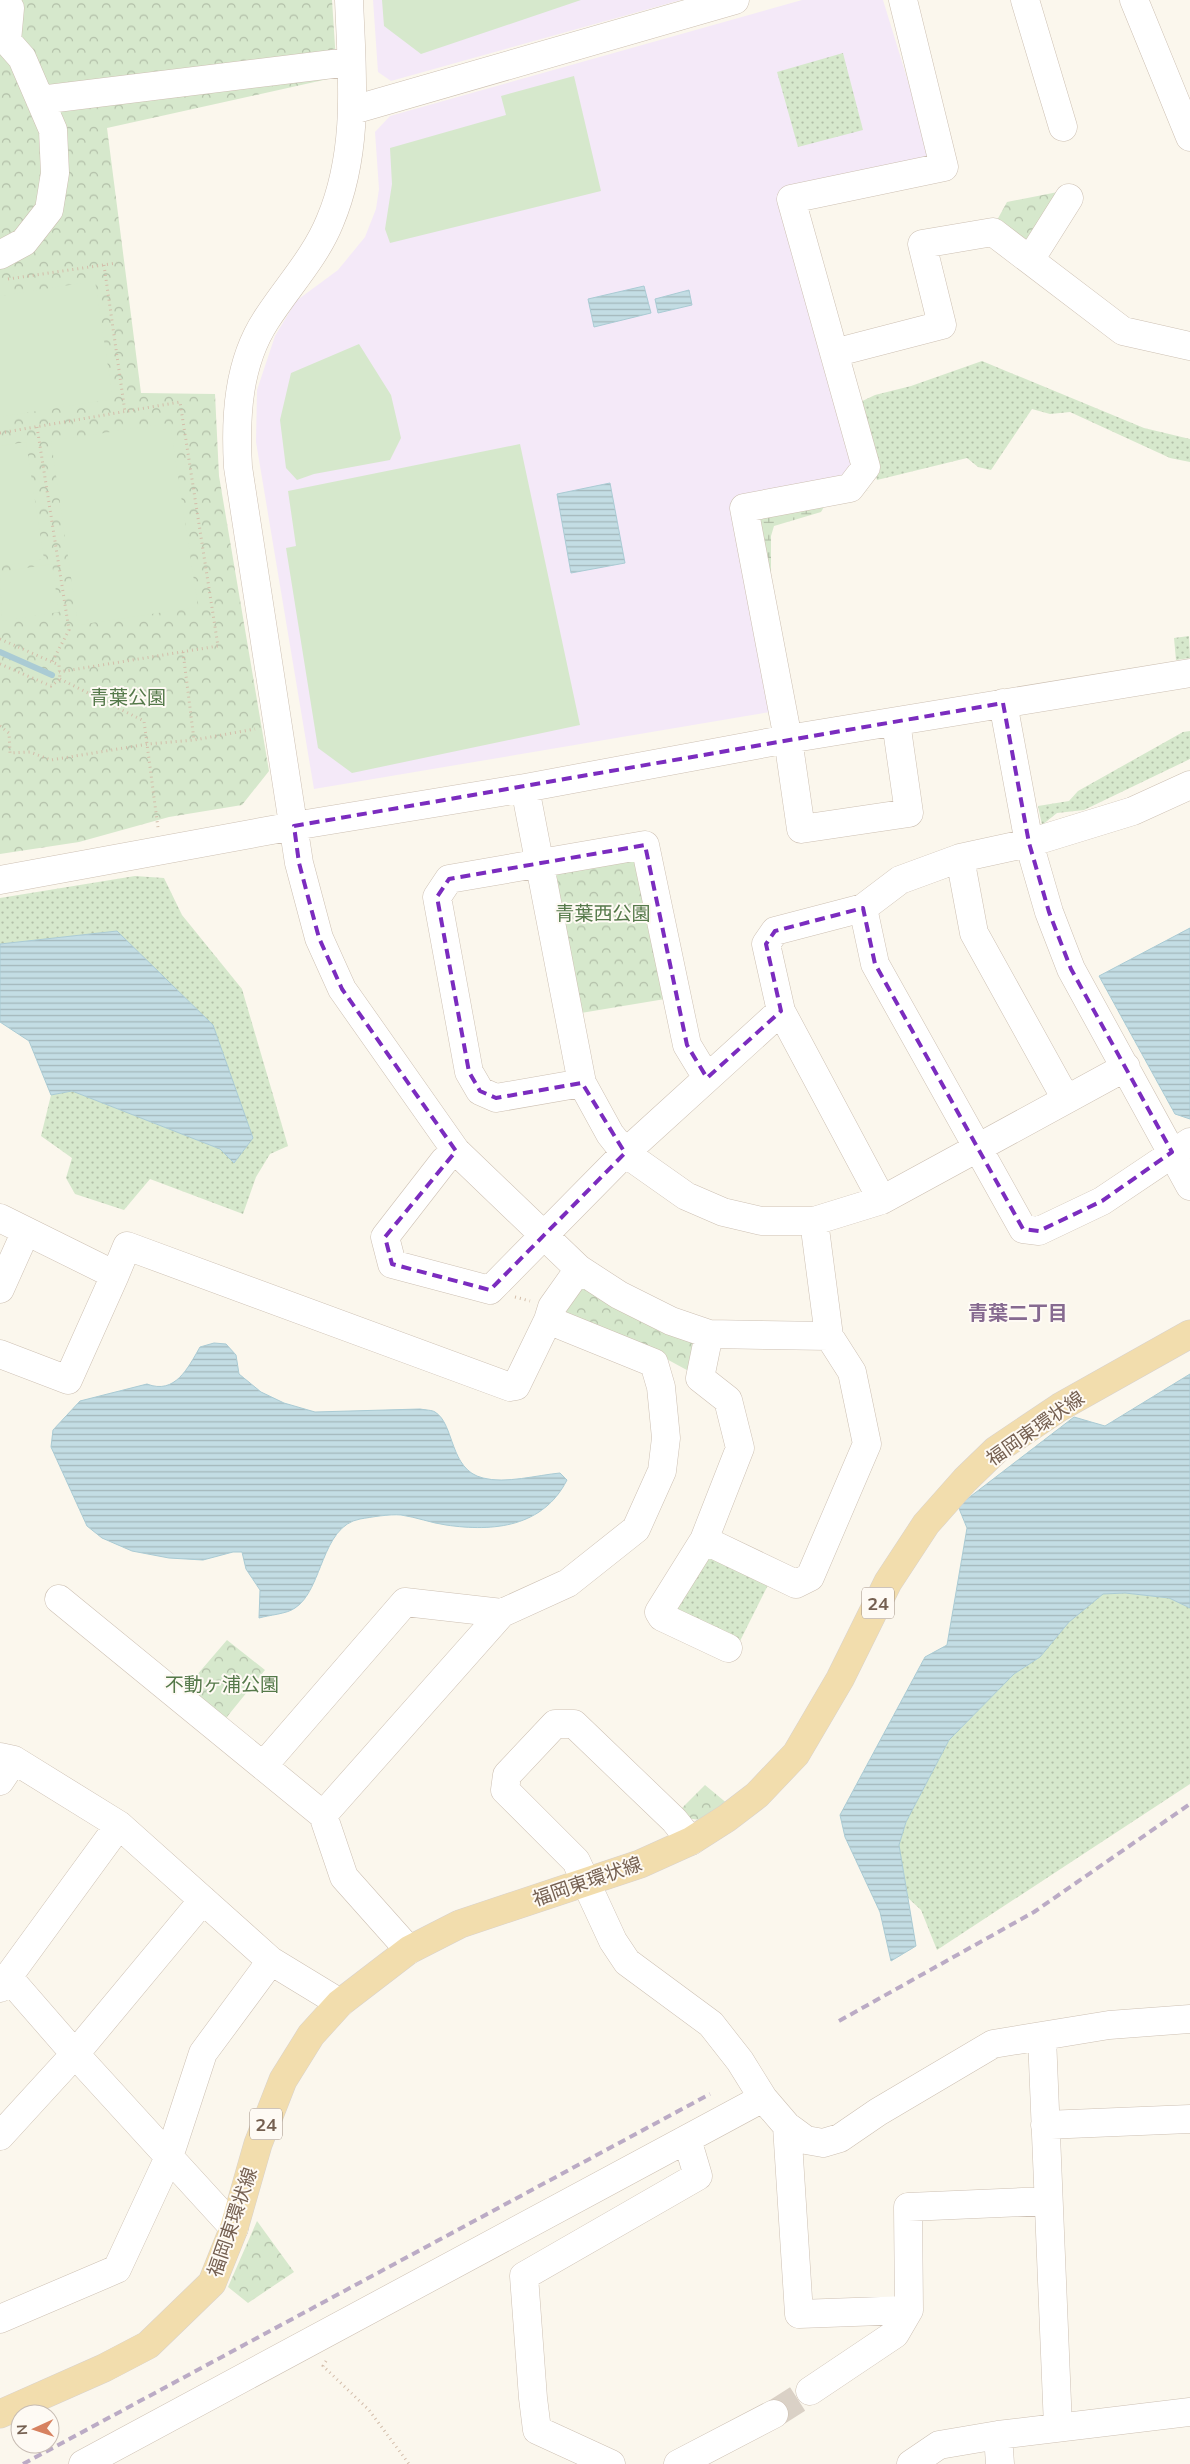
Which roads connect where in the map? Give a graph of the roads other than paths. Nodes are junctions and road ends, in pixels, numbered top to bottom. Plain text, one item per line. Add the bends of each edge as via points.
1 (349, 0) edge
2 (734, 0) edge
3 (903, 0) edge
4 (1026, 0) edge
5 (1134, 0) edge
6 (10, 8) dead end
7 (4, 37) edge
8 (341, 63) dead end
9 (40, 100) junction
10 (353, 110) junction
11 (1063, 127) dead end
12 (1190, 137) edge
13 (1069, 198) dead end
14 (0, 255) edge
15 (1030, 260) junction
16 (1190, 346) edge
17 (834, 353) junction
18 (1190, 673) edge
19 (1003, 703) junction
20 (896, 722) junction
21 (788, 739) junction
22 (1190, 785) edge
23 (525, 788) junction
24 (294, 826) junction
25 (1028, 843) junction
26 (960, 858) junction
27 (540, 863) junction
28 (0, 880) edge
29 (863, 908) junction
30 (781, 1011) junction
31 (1126, 1066) junction
32 (707, 1078) junction
33 (582, 1083) junction
34 (1066, 1099) junction
35 (1181, 1147) edge
36 (976, 1148) junction
37 (456, 1151) junction
38 (625, 1152) junction
39 (1190, 1186) edge
40 (882, 1200) junction
41 (0, 1218) edge
42 (814, 1220) junction
43 (26, 1231) junction
44 (546, 1235) junction
45 (579, 1269) junction
46 (115, 1275) junction
47 (0, 1288) edge
48 (550, 1314) junction
49 (709, 1334) junction
50 (1190, 1334) edge
51 (829, 1336) junction
52 (0, 1354) edge
53 (704, 1540) junction
54 (60, 1599) dead end
55 (502, 1613) junction
56 (728, 1648) dead end
57 (5, 1766) edge
58 (263, 1766) junction
59 (322, 1815) junction
60 (119, 1825) junction
61 (691, 1841) junction
62 (586, 1882) junction
63 (203, 1900) junction
64 (409, 1950) junction
65 (271, 1961) junction
66 (4, 1982) edge
67 (340, 2003) junction
68 (1190, 2019) edge
69 (1042, 2037) junction
70 (75, 2054) junction
71 (763, 2098) junction
72 (1190, 2119) edge
73 (1045, 2125) junction
74 (787, 2126) junction
75 (0, 2136) edge
76 (687, 2139) junction
77 (169, 2157) junction
78 (1048, 2201) junction
79 (234, 2228) junction
80 (909, 2310) junction
81 (0, 2319) edge
82 (810, 2392) tunnel mouth
83 (1190, 2412) edge
84 (0, 2414) edge
85 (774, 2414) tunnel mouth
86 (1058, 2427) junction
87 (998, 2435) junction
88 (82, 2464) edge
89 (611, 2464) edge
90 (678, 2464) edge
91 (911, 2464) edge
92 (1000, 2464) edge

1 - 10 street
2 - 10 street
3 - 17 street via 944,167 792,199
4 - 11 street
5 - 12 street
6 - 7 street
7 - 9 street via 22,58
8 - 9 street
9 - 14 street via 53,130 56,173 49,210 24,242
10 - 24 street via 352,140 330,222 310,259 265,321 249,355 241,385 236,429 238,467
13 - 15 street
15 - 16 street via 1123,331
15 - 17 street via 993,232 922,244 942,324
17 - 21 street via 866,467 850,488 744,508
18 - 19 street
19 - 20 street
19 - 25 street
20 - 21 street
20 - 21 street via 909,813 801,829
21 - 23 street
22 - 25 street via 1133,811
23 - 24 street
23 - 27 street
24 - 28 street
24 - 37 street via 299,863 319,938 342,989
25 - 26 street
25 - 31 street via 1049,912 1072,969
26 - 29 street via 900,880
26 - 34 street via 974,933
27 - 32 street via 645,844 687,1045
27 - 33 street
27 - 33 street via 449,879 437,897 467,1062 480,1091 496,1098
29 - 30 street via 775,931 770,937 766,944
29 - 36 street via 875,964
30 - 32 street
30 - 40 street
31 - 34 street
31 - 35 street
32 - 38 street
33 - 38 street via 610,1134
34 - 36 street
35 - 36 street via 1102,1201 1039,1232 1023,1229
35 - 39 street
36 - 40 street
37 - 44 street
37 - 44 street via 444,1161 385,1237 392,1264 490,1290
38 - 42 street via 686,1196 723,1212 760,1221
38 - 44 street
40 - 42 street
41 - 43 street
42 - 51 street
43 - 46 street
43 - 47 street
44 - 45 street
45 - 48 street
45 - 49 street via 619,1295 671,1321
46 - 48 street via 127,1246 510,1387 516,1386
46 - 52 street via 68,1380
48 - 55 street via 654,1363 661,1387 666,1438 662,1471 636,1528 568,1583
49 - 51 street
49 - 53 street via 700,1378 728,1400 740,1448
50 - 61 main road, 福岡東環状線 / 24 via 1060,1407 996,1450 965,1480 926,1524 888,1582 840,1679 796,1754 757,1794
51 - 53 street via 852,1372 867,1444 810,1577 796,1584
53 - 56 street via 659,1612 662,1617
54 - 58 street
55 - 58 street via 405,1602
55 - 59 street
57 - 60 street
58 - 59 street
59 - 64 street via 344,1877
60 - 63 street
60 - 66 street
61 - 62 main road, 福岡東環状線 / 24 via 640,1864
61 - 62 street via 674,1820 574,1724 555,1724 507,1775 505,1790 576,1861
62 - 64 main road, 福岡東環状線 / 24 via 460,1924
62 - 71 street via 613,1941 627,1962 711,2024
63 - 65 street
63 - 70 street
64 - 67 main road, 福岡東環状線 / 24
65 - 67 street
65 - 77 street via 204,2053
66 - 70 street
67 - 79 main road, 福岡東環状線 / 24 via 311,2035 282,2080 258,2144
68 - 69 street via 1109,2024
69 - 73 street
69 - 74 street via 992,2044 840,2138 823,2143 806,2140
70 - 75 street
70 - 77 street
71 - 74 street
71 - 76 street
72 - 73 street
73 - 78 street
74 - 80 street via 799,2314
76 - 88 street
76 - 89 street via 698,2176 524,2276 538,2430
77 - 79 street
77 - 81 street via 117,2269
78 - 80 street via 908,2207
78 - 86 street
79 - 84 main road, 福岡東環状線 / 24 via 212,2283 148,2345
80 - 82 street via 895,2334
83 - 86 street
85 - 90 street
86 - 87 street
87 - 91 street via 939,2445
87 - 92 street

